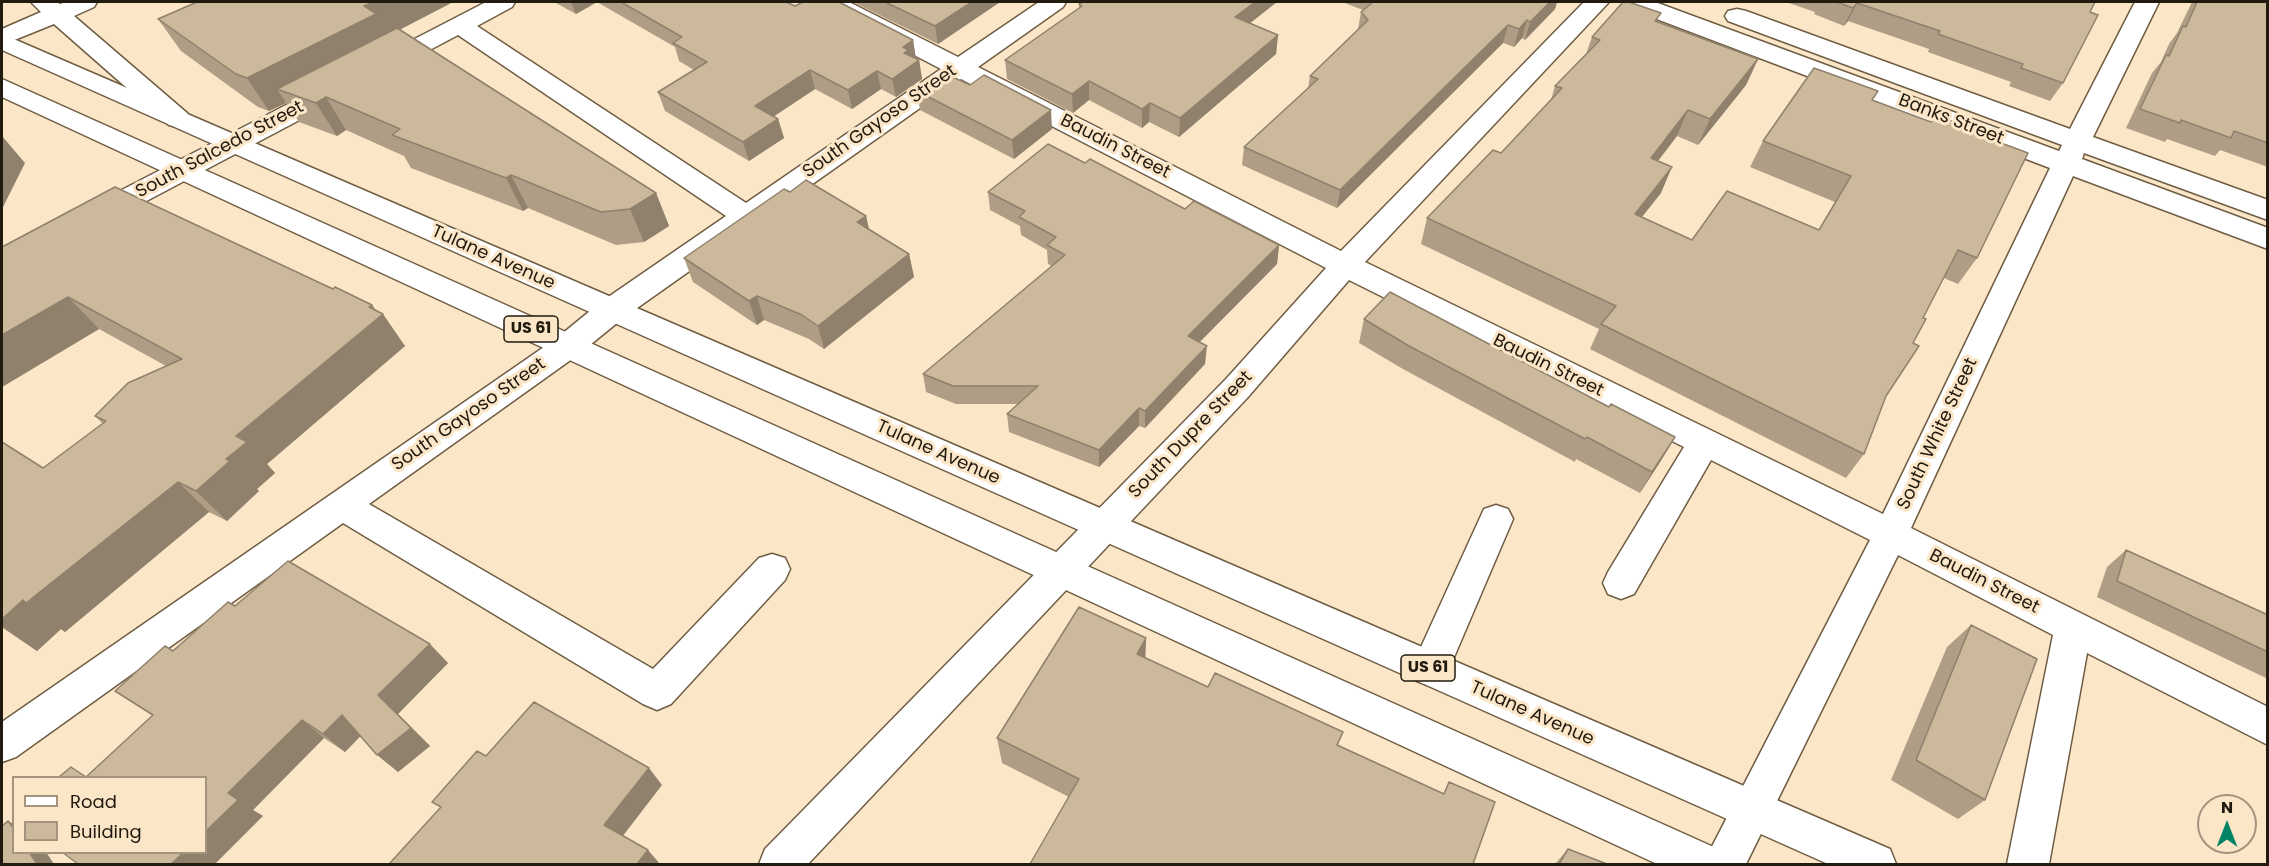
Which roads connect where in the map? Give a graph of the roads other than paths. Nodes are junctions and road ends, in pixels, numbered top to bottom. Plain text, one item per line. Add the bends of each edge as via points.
1 (85, 2) edge
2 (503, 2) edge
3 (831, 2) edge
4 (1054, 2) edge
5 (1597, 2) edge
6 (1634, 2) edge
7 (1699, 2) edge
8 (2147, 2) edge
9 (51, 7) edge
10 (459, 25) junction
11 (2, 40) edge
12 (959, 66) junction
13 (2, 87) edge
14 (177, 119) junction
15 (233, 144) junction
16 (2072, 152) junction
17 (181, 170) junction
18 (2268, 211) edge
19 (746, 216) junction
20 (74, 227) edge
21 (2268, 239) edge
22 (1345, 265) junction
23 (612, 310) junction
24 (567, 346) junction
25 (1704, 442) junction
26 (341, 505) junction
27 (1496, 519) dead end
28 (1104, 526) junction
29 (1891, 534) junction
30 (772, 569) dead end
31 (1061, 571) junction
32 (1621, 583) dead end
33 (2073, 627) junction
34 (1430, 669) junction
35 (2268, 727) edge
36 (6, 734) edge
37 (1751, 810) junction
38 (780, 864) edge
39 (1703, 864) edge
40 (1724, 864) edge
41 (1875, 864) edge
42 (2028, 864) edge

1 - 9 street
2 - 10 street, South Salcedo Street
3 - 12 street, Baudin Street
4 - 12 street, South Gayoso Street
5 - 22 street, South Dupre Street
6 - 16 street, Banks Street
7 - 16 street, Banks Street
8 - 16 street, South White Street
9 - 11 street
9 - 14 street
10 - 15 street, South Salcedo Street
10 - 19 street
11 - 14 street, Tulane Avenue / US 61
12 - 19 street, South Gayoso Street
12 - 22 street, Baudin Street
13 - 17 street, US 61
14 - 15 street, Tulane Avenue / US 61
15 - 17 street, South Salcedo Street
15 - 23 street, Tulane Avenue / US 61
16 - 18 street, Banks Street
16 - 21 street, Banks Street
16 - 29 street, South White Street
17 - 20 street, South Salcedo Street
17 - 24 street, US 61
19 - 23 street, South Gayoso Street
22 - 25 street, Baudin Street
22 - 28 street, South Dupre Street via 1237,388
23 - 24 street, South Gayoso Street
23 - 28 street, Tulane Avenue / US 61
24 - 26 street, South Gayoso Street
24 - 31 street, US 61
25 - 29 street, Baudin Street
25 - 32 street
26 - 30 street via 657,692
26 - 36 street, South Gayoso Street
27 - 34 street
28 - 31 street, South Dupre Street
28 - 34 street, Tulane Avenue / US 61
29 - 33 street, Baudin Street
29 - 37 street, South White Street
31 - 38 street, South Dupre Street
31 - 39 street, US 61
33 - 35 street, Baudin Street
33 - 42 street
34 - 37 street, Tulane Avenue / US 61
37 - 40 street, South White Street
37 - 41 street, Tulane Avenue / US 61

